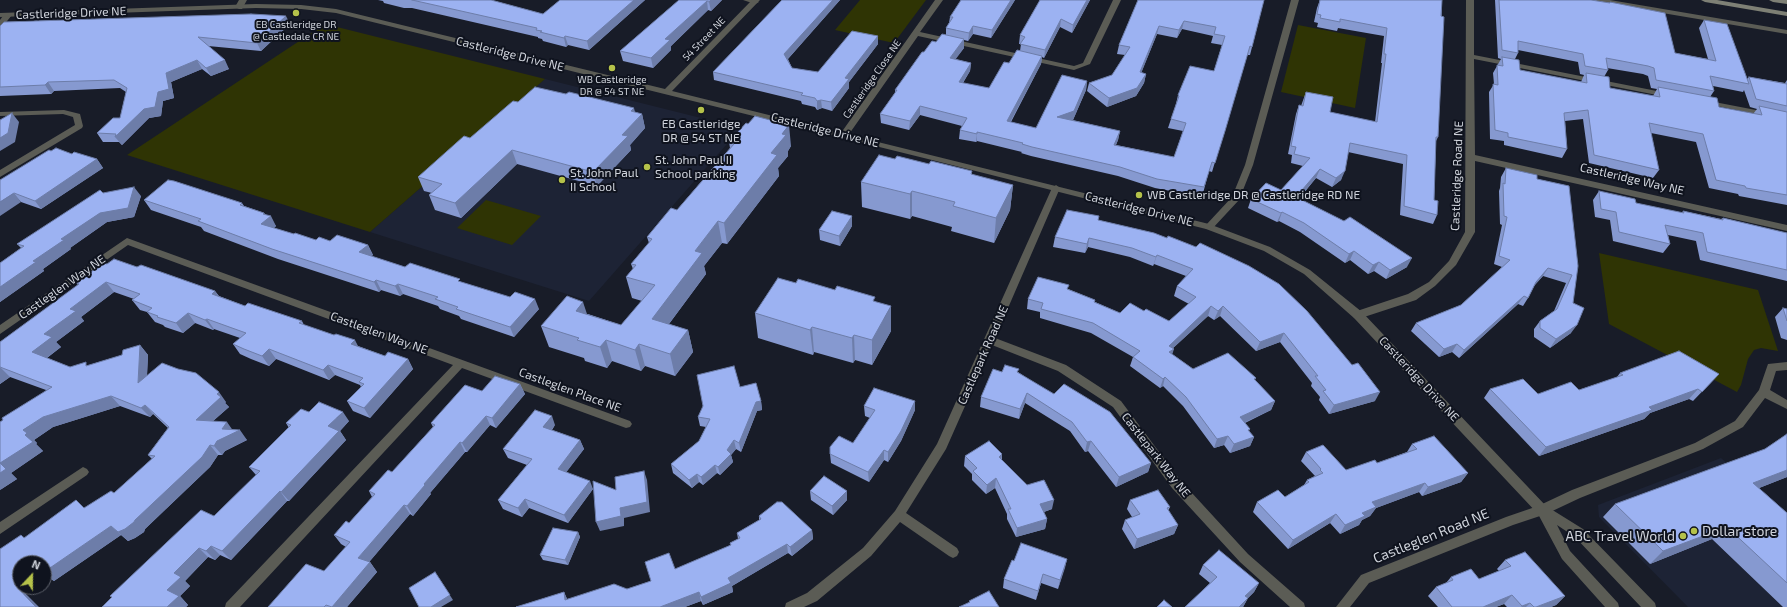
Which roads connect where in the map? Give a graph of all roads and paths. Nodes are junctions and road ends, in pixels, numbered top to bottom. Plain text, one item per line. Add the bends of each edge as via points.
1 (939, 0) edge
2 (1117, 0) edge
3 (1295, 0) edge
4 (1470, 0) edge
5 (1597, 0) edge
6 (1705, 0) edge
7 (1773, 0) edge
8 (753, 1) edge
9 (1787, 2) edge
10 (241, 3) edge
11 (1787, 14) edge
12 (4, 15) edge
13 (0, 24) edge
14 (1787, 32) edge
15 (916, 33) junction
16 (1469, 56) junction
17 (667, 92) junction
18 (1678, 97) edge
19 (1702, 101) edge
20 (0, 114) edge
21 (1787, 118) edge
22 (844, 135) junction
23 (1471, 157) junction
24 (0, 174) edge
25 (1056, 188) junction
26 (1209, 227) junction
27 (1787, 228) edge
28 (1358, 315) junction
29 (0, 330) edge
30 (988, 340) junction
31 (461, 363) junction
32 (1787, 366) edge
33 (1764, 392) junction
34 (1787, 405) edge
35 (626, 424) dead end
36 (83, 472) dead end
37 (1542, 510) junction
38 (899, 515) junction
39 (0, 528) edge
40 (953, 552) dead end
41 (231, 607) edge
42 (791, 607) edge
43 (1299, 607) edge
44 (1342, 607) edge
45 (1614, 607) edge
46 (1650, 607) edge

1 - 15 street, Castleridge Close NE
2 - 15 street, Castleridge Close NE via 1086,64 1074,68
3 - 26 street via 1249,165 1236,198
4 - 16 street, Castleridge Road NE
5 - 14 street
6 - 11 main road
7 - 9 main road
8 - 17 street, 54 Street NE
10 - 12 street, Castleridge Drive NE
10 - 17 street, Castleridge Drive NE via 336,12
12 - 13 street
15 - 22 street, Castleridge Close NE
16 - 18 street
16 - 23 street, Castleridge Road NE
17 - 22 street, Castleridge Drive NE
19 - 21 street
20 - 24 street via 64,112 77,116 79,126
22 - 25 street, Castleridge Drive NE
23 - 27 street, Castleridge Way NE
23 - 28 street, Castleridge Road NE via 1470,232 1453,263 1432,284 1412,297
25 - 26 street, Castleridge Drive NE
25 - 30 street, Castlepark Road NE
26 - 28 street, Castleridge Drive NE via 1267,249 1307,272
28 - 37 street, Castleridge Drive NE
29 - 31 street, Castleglen Way NE via 127,241
30 - 38 street, Castlepark Road NE via 942,446
30 - 43 street, Castlepark Way NE via 1062,368 1117,404 1176,484 1244,558
31 - 35 street, Castleglen Place NE
31 - 41 street
32 - 33 street via 1772,367
33 - 34 street
33 - 37 street via 1739,424 1699,446
36 - 39 street
37 - 44 street, Castleglen Road NE via 1365,579
37 - 45 street, Castleridge Drive NE via 1566,555
37 - 46 street, Castleridge Drive NE via 1579,533
38 - 40 street
38 - 42 street, Castlepark Road NE via 867,552 812,597

